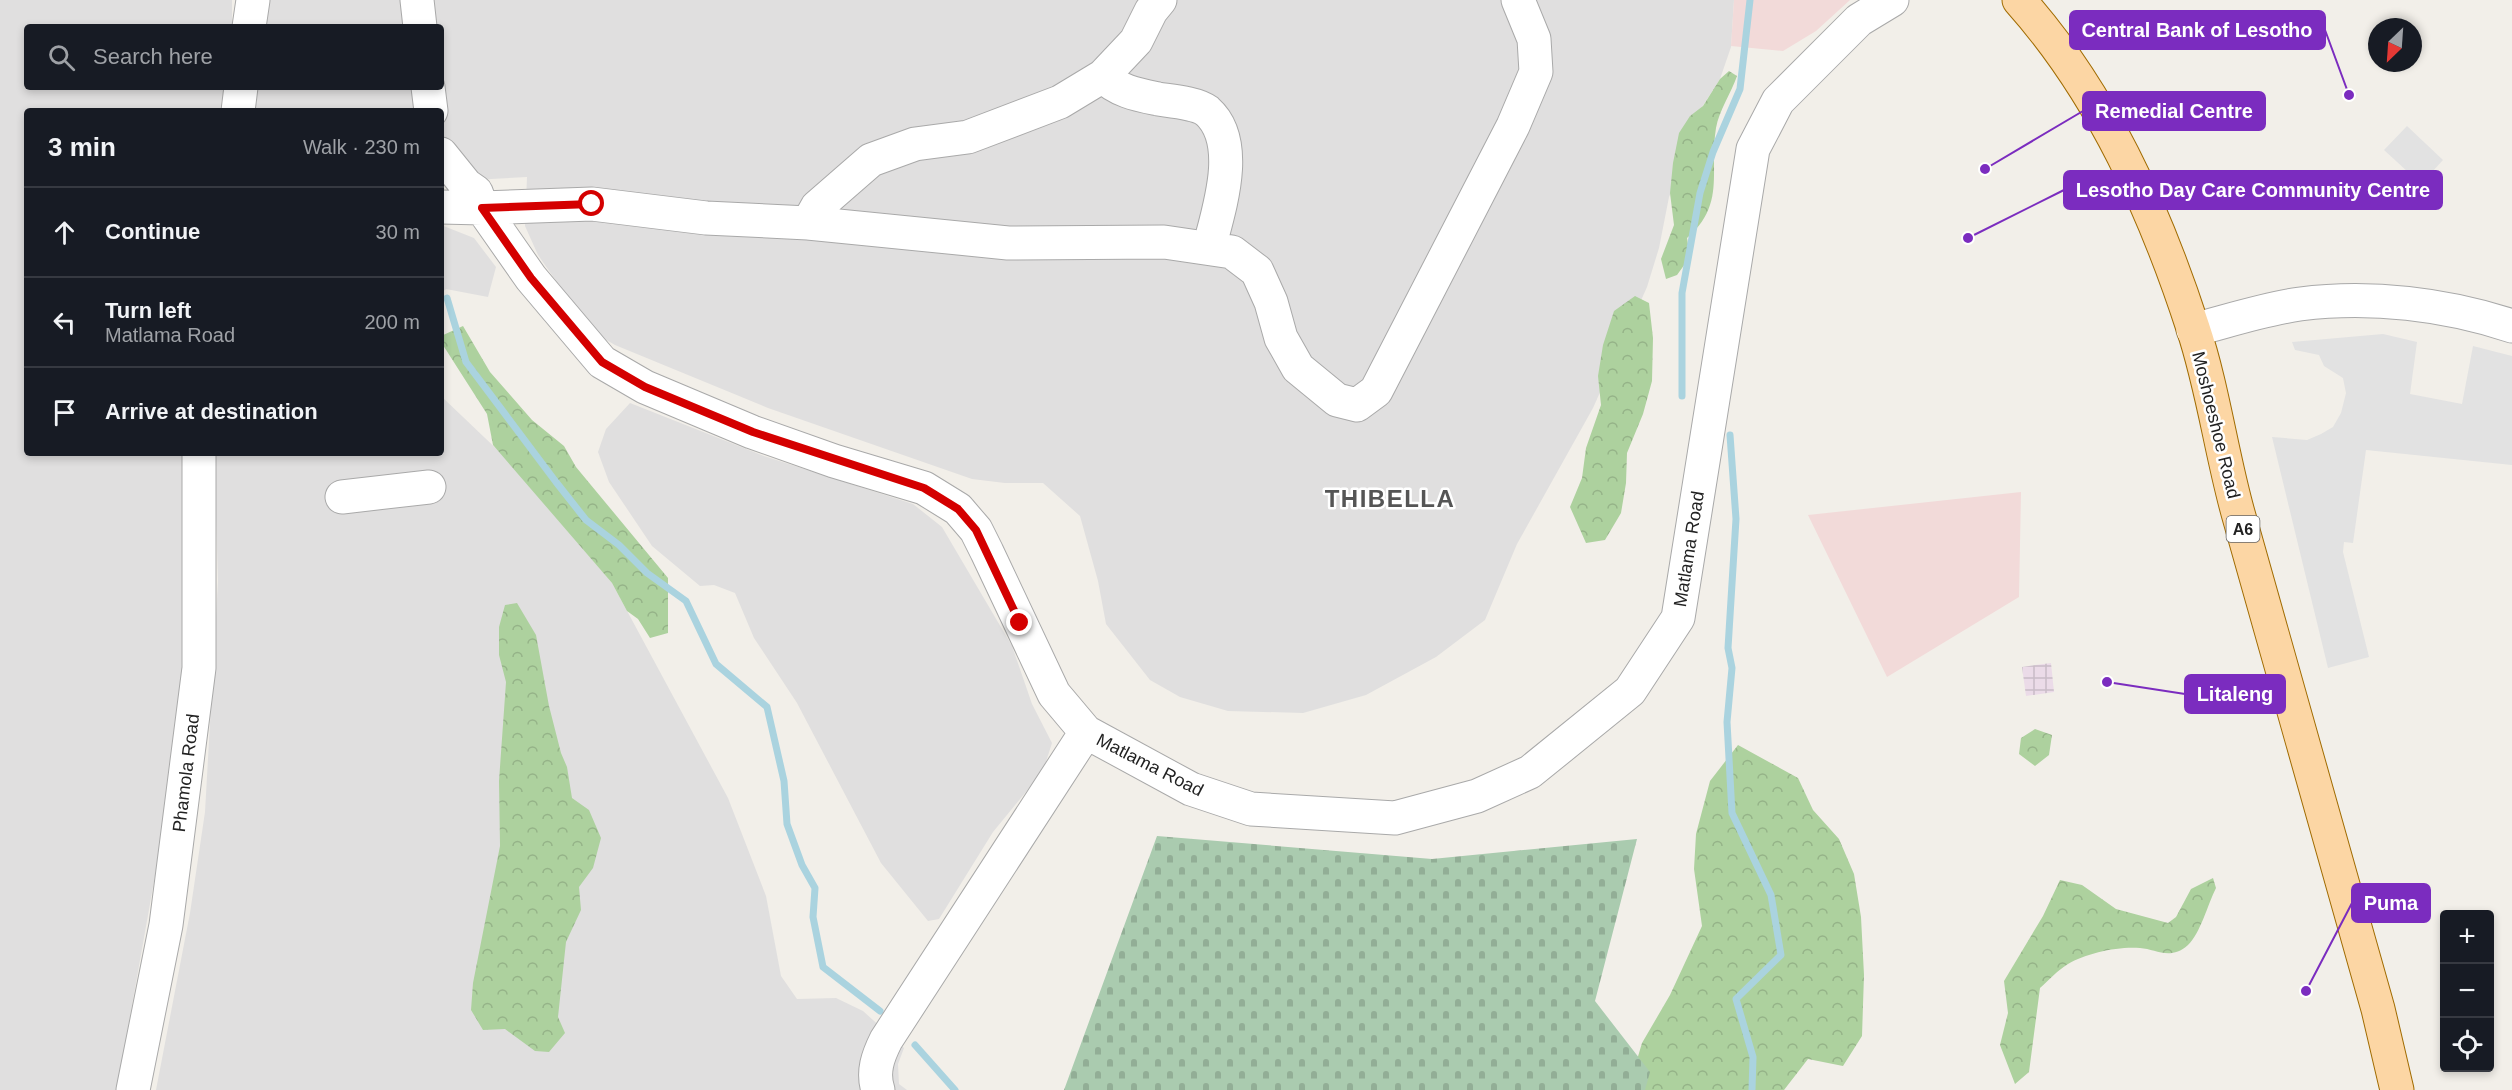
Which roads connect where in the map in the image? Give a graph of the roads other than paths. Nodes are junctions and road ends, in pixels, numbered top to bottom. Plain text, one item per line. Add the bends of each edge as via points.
1 (253, 0) edge
2 (417, 0) edge
3 (1160, 0) edge
4 (1518, 0) edge
5 (1892, 0) edge
6 (2019, 0) edge
7 (249, 24) edge
8 (420, 24) edge
9 (1103, 76) junction
10 (241, 90) edge
11 (428, 90) edge
12 (238, 108) edge
13 (431, 108) edge
14 (444, 158) edge
15 (444, 207) edge
16 (482, 208) junction
17 (808, 223) junction
18 (1209, 248) junction
19 (2512, 326) edge
20 (2193, 330) junction
21 (199, 456) edge
22 (429, 487) dead end
23 (342, 497) dead end
24 (1086, 732) junction
25 (133, 1090) edge
26 (879, 1090) edge
27 (2397, 1090) edge

1 - 7 street
2 - 8 street
3 - 9 street via 1136,41
4 - 18 street via 1534,39 1536,72 1513,126 1376,391 1357,405 1337,400 1320,387 1298,368 1281,338 1257,272 1232,252
5 - 24 street, Matlama Road via 1859,20 1778,101 1753,149 1678,618 1630,692 1530,772 1477,796 1395,818 1251,809 1191,789
6 - 20 main road, Moshoeshoe Road / A6 via 2051,35 2108,123 2155,228
9 - 17 street via 1060,102 968,137 915,144 872,160 817,207
9 - 18 street via 1137,94 1205,110 1221,129 1226,181
10 - 12 street
11 - 13 street
14 - 16 street, Matlama Road via 476,192
15 - 16 street
16 - 17 street via 592,204 706,218
16 - 24 street, Matlama Road via 531,278 602,362 645,387 720,418 834,461 924,488 958,509 976,530 1054,694
17 - 18 street via 1008,243 1164,243
19 - 20 street via 2459,311 2377,301 2300,304
20 - 27 main road, Moshoeshoe Road / A6 via 2237,508 2378,1009
21 - 25 street, Phamola Road via 197,689 166,925
22 - 23 street
24 - 26 street, Matlama Road via 886,1040 876,1071

